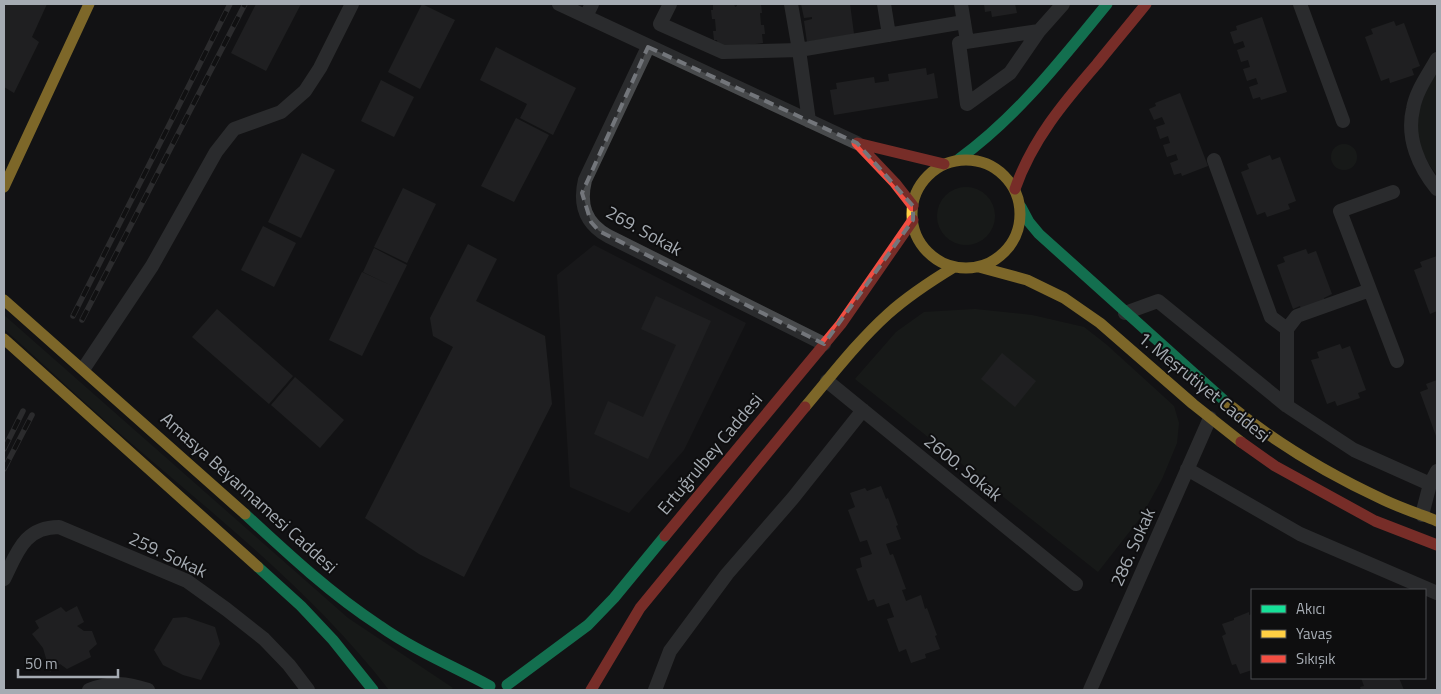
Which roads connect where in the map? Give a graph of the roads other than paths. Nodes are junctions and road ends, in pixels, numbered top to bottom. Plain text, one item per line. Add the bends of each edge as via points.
1 (89, 4) edge
2 (352, 4) edge
3 (559, 4) edge
4 (670, 4) edge
5 (791, 4) edge
6 (884, 4) edge
7 (961, 4) edge
8 (1062, 4) edge
9 (1107, 4) edge
10 (1146, 4) edge
11 (1300, 4) edge
12 (573, 7) edge
13 (589, 10) edge
14 (964, 22) junction
15 (1039, 31) junction
16 (889, 35) junction
17 (967, 41) junction
18 (648, 47) junction
19 (798, 50) junction
20 (1437, 59) edge
21 (1343, 120) dead end
22 (809, 121) junction
23 (856, 143) junction
24 (959, 160) junction
25 (1214, 160) dead end
26 (944, 164) junction
27 (4, 187) edge
28 (1015, 189) junction
29 (1437, 189) edge
30 (1392, 192) dead end
31 (913, 206) junction
32 (1021, 207) junction
33 (913, 220) junction
34 (954, 267) junction
35 (979, 267) junction
36 (1370, 290) junction
37 (4, 300) edge
38 (1125, 313) junction
39 (1287, 329) junction
40 (4, 339) edge
41 (824, 344) junction
42 (1397, 360) dead end
43 (84, 368) junction
44 (827, 381) junction
45 (1287, 406) junction
46 (863, 410) junction
47 (1210, 418) junction
48 (1187, 469) junction
49 (1437, 471) edge
50 (1430, 484) junction
51 (1422, 515) junction
52 (1437, 521) edge
53 (1437, 545) edge
54 (4, 579) edge
55 (1076, 584) dead end
56 (1437, 593) edge
57 (490, 686) junction
58 (511, 688) edge
59 (89, 690) edge
60 (148, 690) edge
61 (308, 690) edge
62 (374, 690) edge
63 (477, 690) edge
64 (591, 690) edge
65 (655, 690) edge
66 (1090, 690) edge

1 - 27 main road
2 - 43 street via 305,91 281,112 234,129 216,152 152,266
3 - 12 street
4 - 19 street via 660,24 722,52
5 - 19 street
6 - 16 street
7 - 14 street
8 - 15 street
9 - 24 main road via 1025,103 995,133
10 - 28 main road via 1048,122 1032,146
11 - 21 street
12 - 13 street
13 - 18 street
14 - 16 street
14 - 17 street
15 - 17 street
15 - 17 street via 1010,73 967,104 959,42
16 - 19 street
18 - 22 street
18 - 41 street, 269. Sokak via 585,180 582,193 584,207 591,222 608,236
19 - 22 street
20 - 29 street via 1422,84 1413,109 1412,132 1416,155
22 - 23 street
23 - 26 main road
23 - 31 main road
24 - 26 main road
24 - 28 main road via 976,160 992,165
25 - 39 street via 1271,317
26 - 31 main road via 922,182
28 - 32 main road
30 - 36 street via 1340,211
31 - 33 main road
32 - 35 main road via 1020,223 1011,245 993,261
32 - 38 main road, 1. Meşrutiyet Caddesi via 1039,234
33 - 34 main road via 918,240 927,252
33 - 41 main road, Ertuğrulbey Caddesi
34 - 35 main road
34 - 44 main road via 922,286 876,323
35 - 47 main road, 1. Meşrutiyet Caddesi via 1027,280 1064,298 1100,323
36 - 39 street via 1297,316
36 - 42 street
37 - 43 main road, Amasya Beyannamesi Caddesi
38 - 45 street via 1158,302
38 - 51 main road, 1. Meşrutiyet Caddesi via 1243,416 1287,447 1384,500
39 - 45 street
40 - 62 main road via 301,606
41 - 58 main road, Ertuğrulbey Caddesi via 614,598 588,625
43 - 57 main road, Amasya Beyannamesi Caddesi via 286,551 364,616 418,650
44 - 46 street, 2600. Sokak
44 - 64 main road via 640,608
45 - 50 street via 1354,450
46 - 55 street, 2600. Sokak
46 - 65 street via 727,574 675,643
47 - 48 street, 286. Sokak
47 - 53 main road, 1. Meşrutiyet Caddesi via 1275,466 1322,493 1375,521
48 - 56 street via 1300,534
48 - 66 street, 286. Sokak
49 - 50 street
50 - 51 street
51 - 52 main road, 1. Meşrutiyet Caddesi
54 - 61 street, 259. Sokak via 29,536 48,527 59,528 187,581 264,639
57 - 58 main road via 498,684
57 - 63 main road
59 - 60 street via 104,684 126,684

